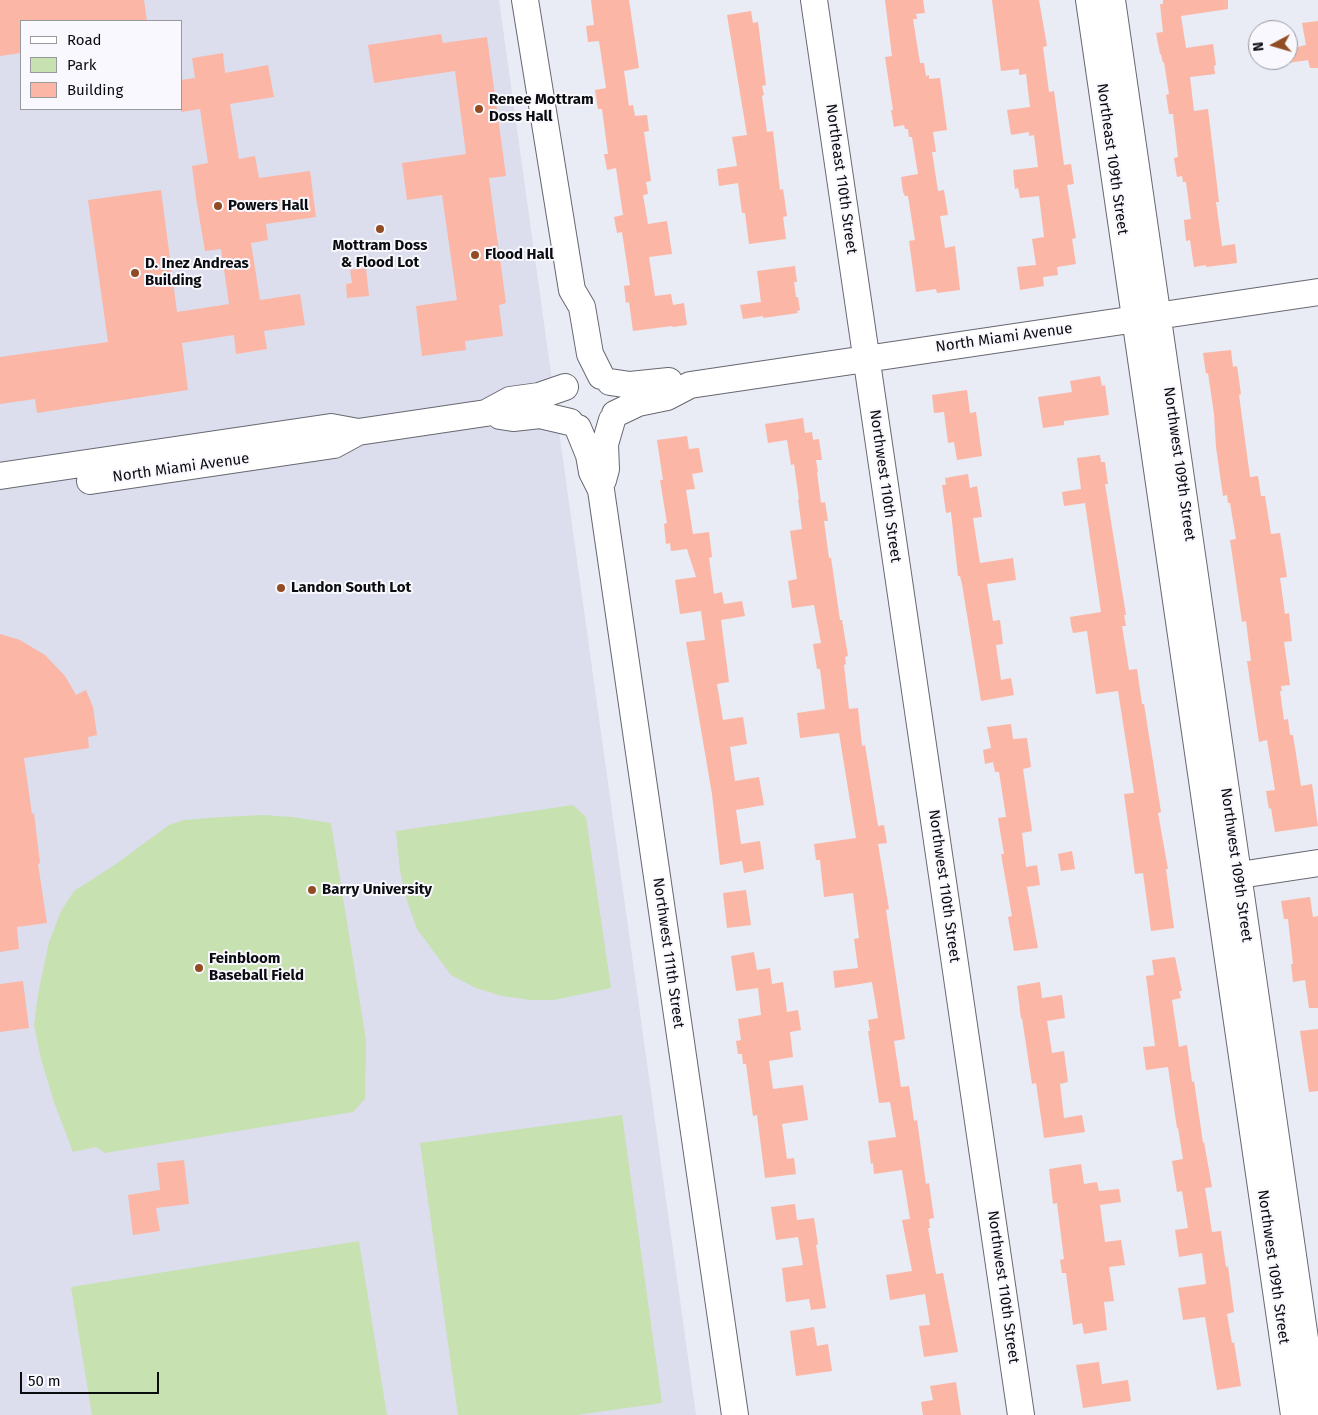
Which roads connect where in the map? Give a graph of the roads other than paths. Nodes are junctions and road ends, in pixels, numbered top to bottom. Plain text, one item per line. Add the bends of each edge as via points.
1 (525, 0) edge
2 (814, 0) edge
3 (1089, 0) edge
4 (1112, 0) edge
5 (1114, 92) junction
6 (572, 290) junction
7 (1318, 292) edge
8 (1146, 317) junction
9 (867, 358) junction
10 (606, 379) junction
11 (569, 383) junction
12 (690, 385) junction
13 (486, 413) junction
14 (614, 417) junction
15 (574, 425) junction
16 (117, 468) junction
17 (0, 476) edge
18 (601, 490) junction
19 (0, 494) edge
20 (1318, 863) edge
21 (1227, 877) junction
22 (1279, 1233) junction
23 (735, 1415) edge
24 (1021, 1415) edge
25 (1294, 1415) edge
26 (1316, 1415) edge

1 - 6 street
2 - 9 street, Northeast 110th Street
3 - 5 street, Northeast 109th Street
4 - 5 street, Northeast 109th Street
5 - 8 street, Northeast 109th Street
6 - 10 street via 582,308 590,354
6 - 11 street via 569,309 574,358
7 - 8 street, North Miami Avenue
8 - 9 street, North Miami Avenue
8 - 21 street, Northwest 109th Street
9 - 12 street, North Miami Avenue
9 - 24 street, Northwest 110th Street
10 - 11 street via 587,373
10 - 12 street, North Miami Avenue via 630,384 666,380
10 - 14 street via 618,397
11 - 13 street, North Miami Avenue via 539,396 510,400
11 - 15 street via 562,394 562,409
12 - 14 street, North Miami Avenue via 667,397 638,403
13 - 15 street, North Miami Avenue via 513,418 540,415
13 - 16 street, North Miami Avenue via 358,432 331,427
14 - 15 street via 600,429
14 - 18 street, Northwest 111th Street via 605,444 606,469
15 - 18 street, Northwest 111th Street
16 - 17 street, North Miami Avenue
16 - 19 street, North Miami Avenue
18 - 23 street, Northwest 111th Street
20 - 21 street
21 - 22 street, Northwest 109th Street
22 - 25 street, Northwest 109th Street
22 - 26 street, Northwest 109th Street

